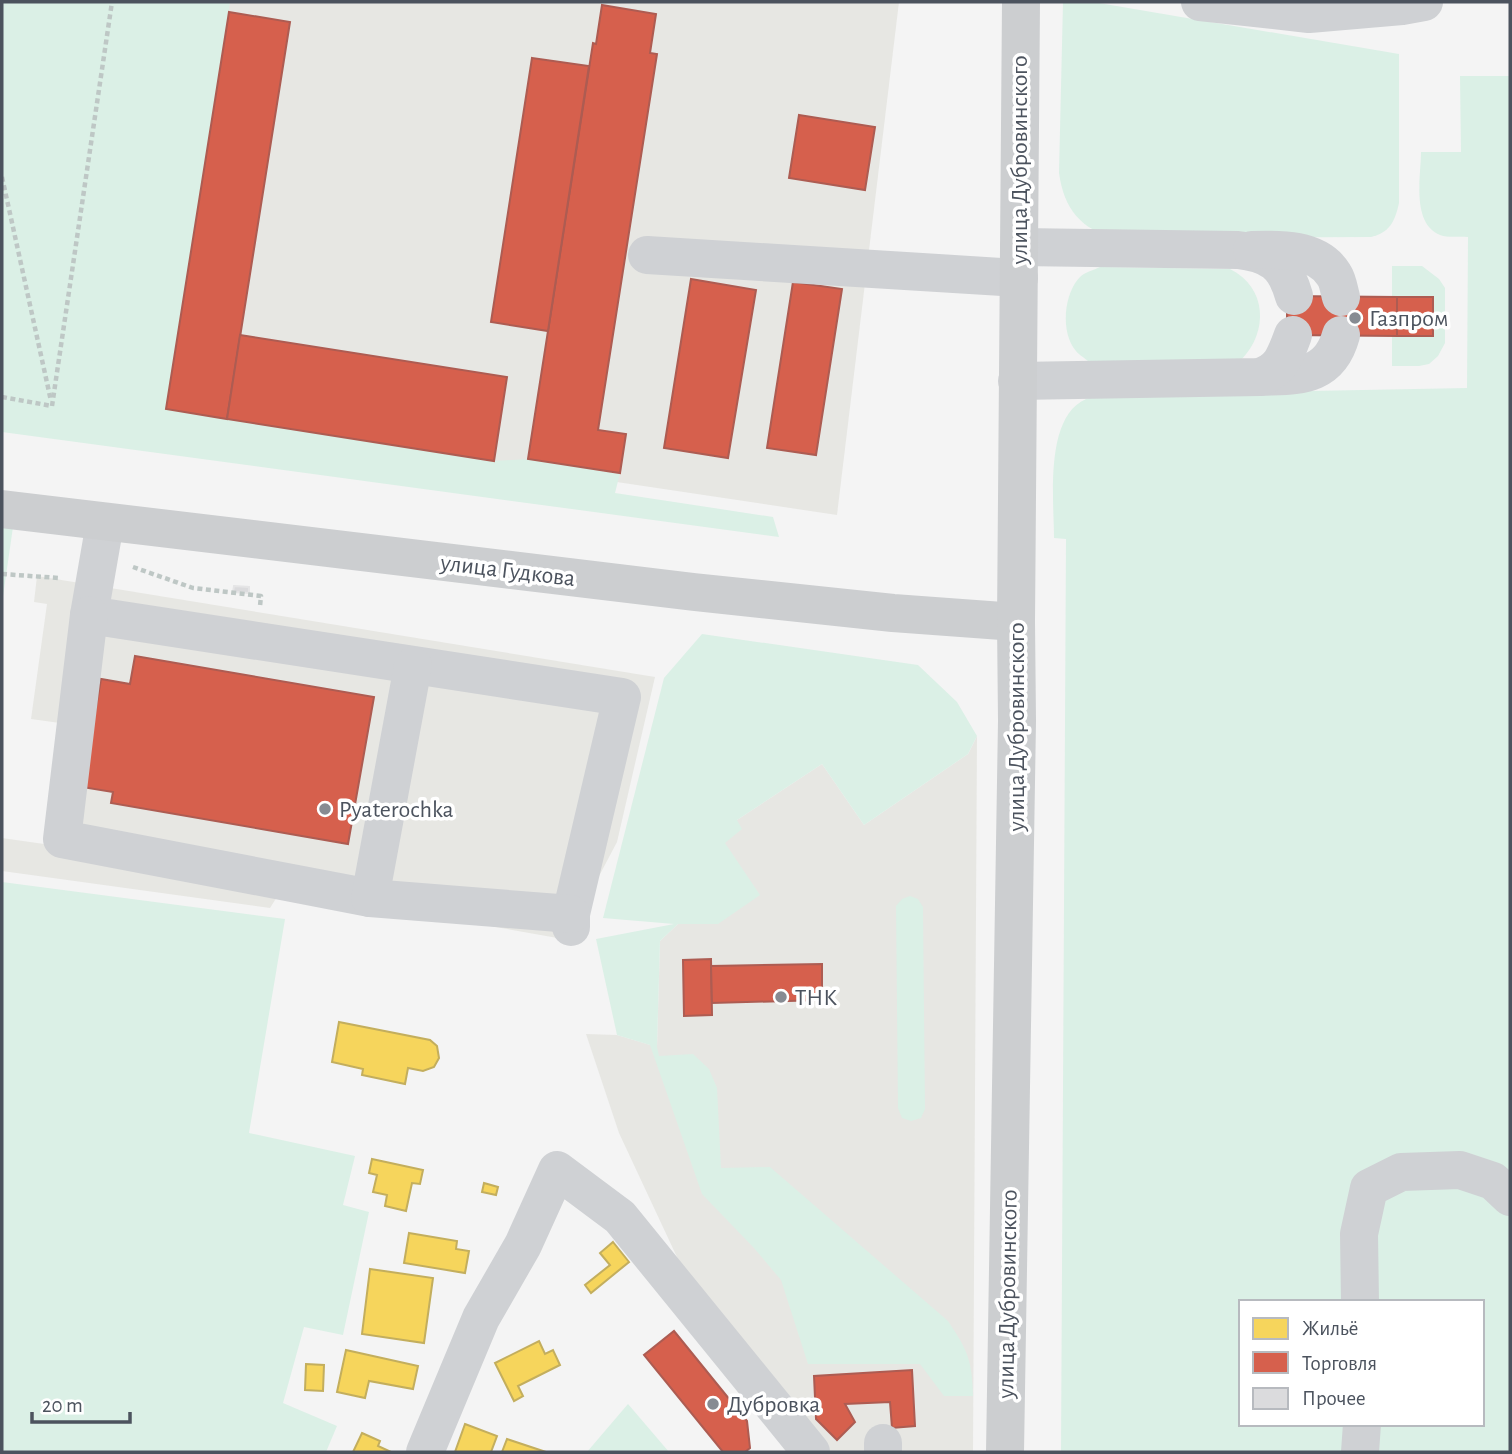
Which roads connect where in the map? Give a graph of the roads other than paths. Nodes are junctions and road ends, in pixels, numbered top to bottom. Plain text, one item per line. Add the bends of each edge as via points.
1 (1021, 2) edge
2 (1200, 2) edge
3 (1424, 2) edge
4 (1238, 250) junction
5 (647, 256) dead end
6 (1018, 263) junction
7 (1294, 296) dead end
8 (1341, 297) dead end
9 (1293, 335) dead end
10 (1341, 335) dead end
11 (1260, 377) junction
12 (1017, 381) junction
13 (2, 509) edge
14 (113, 524) junction
15 (92, 598) junction
16 (1016, 622) junction
17 (412, 666) junction
18 (370, 898) junction
19 (1510, 1197) edge
20 (1360, 1300) edge
21 (1362, 1426) edge
22 (425, 1452) edge
23 (811, 1452) edge
24 (1004, 1452) edge
25 (1360, 1452) edge

1 - 6 main road, улица Дубровинского
2 - 3 street via 1309,14
4 - 6 street
4 - 7 street via 1272,259 1288,277
4 - 8 street via 1281,249 1319,259 1334,275
5 - 6 street
6 - 12 main road, улица Дубровинского
9 - 11 street via 1274,372
10 - 11 street via 1329,361 1315,372
11 - 12 street
12 - 16 main road, улица Дубровинского
13 - 14 main road, улица Гудкова
14 - 15 street
14 - 16 main road, улица Гудкова via 694,592
15 - 17 street via 254,641
15 - 18 street via 62,839
16 - 24 main road, улица Дубровинского
17 - 18 street
17 - 18 street via 622,697 571,920
19 - 20 street via 1493,1181 1460,1170 1401,1172 1369,1188 1359,1234
21 - 25 street
22 - 23 street via 481,1318 523,1245 557,1170 620,1217

